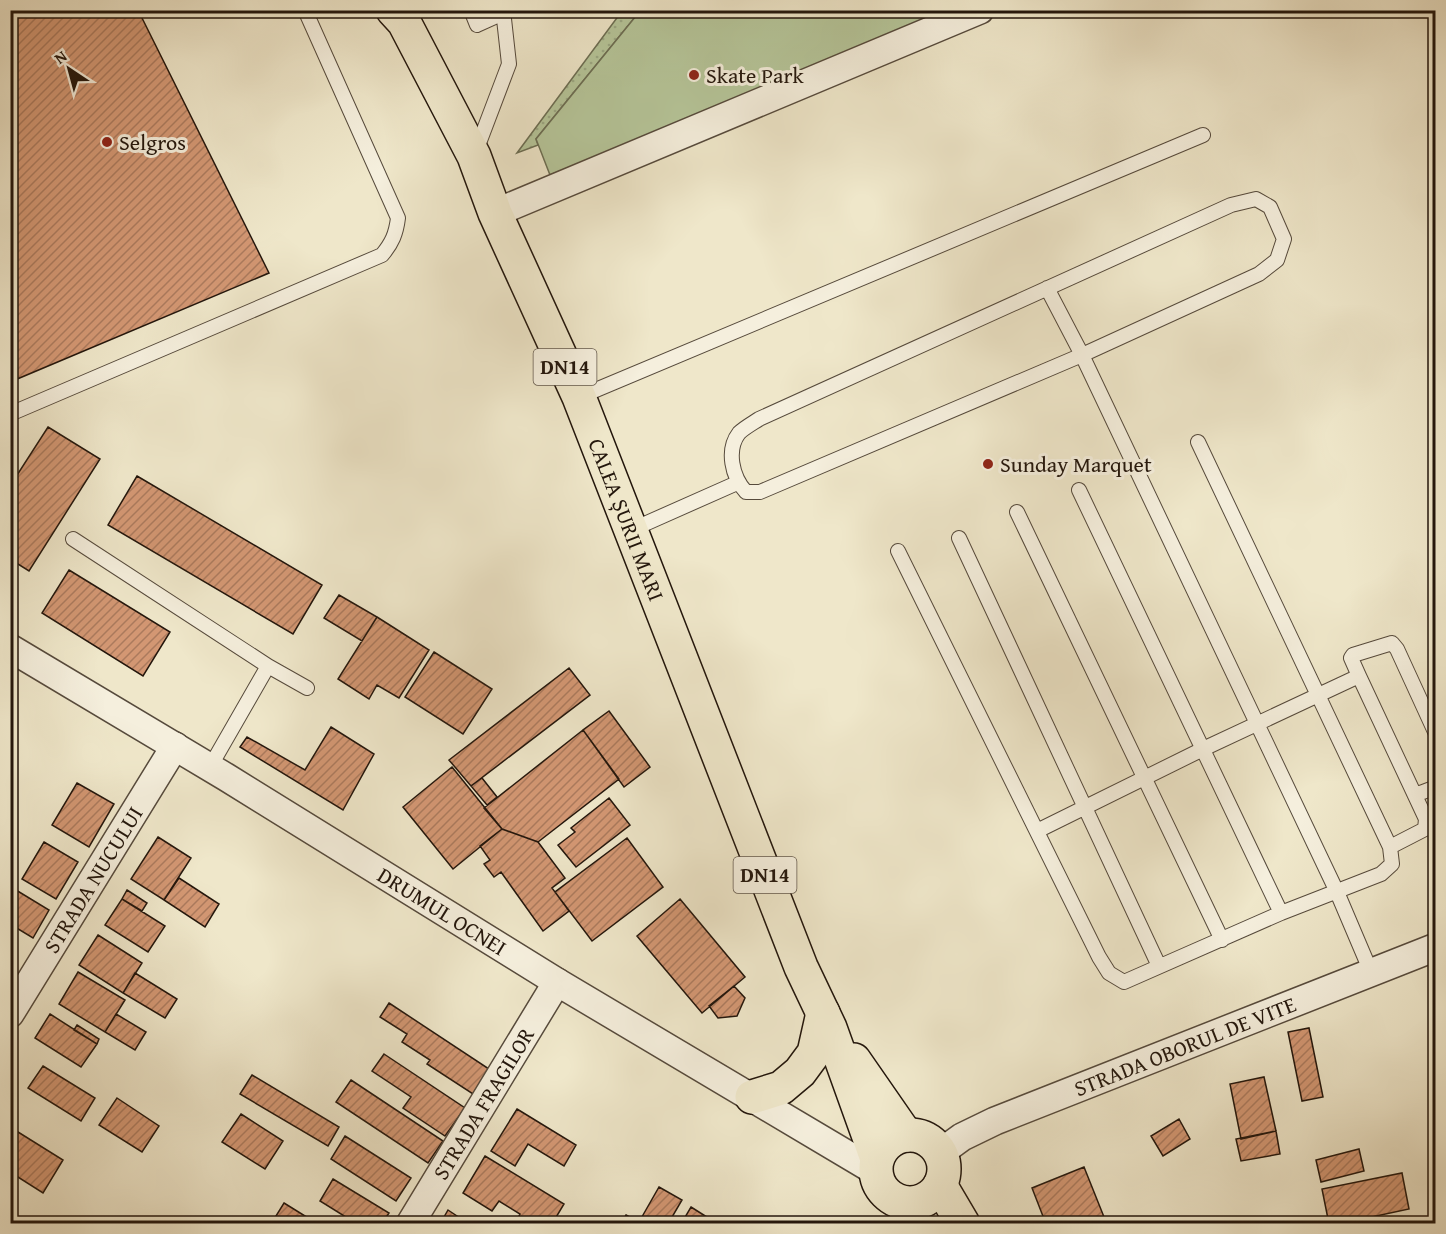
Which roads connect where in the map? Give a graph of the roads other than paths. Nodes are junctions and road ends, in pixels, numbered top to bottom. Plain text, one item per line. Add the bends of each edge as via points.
1 (305, 10) edge
2 (471, 10) edge
3 (980, 10) edge
4 (506, 11) edge
5 (401, 14) edge
6 (489, 15) edge
7 (1203, 135) dead end
8 (474, 156) junction
9 (495, 213) junction
10 (1047, 288) junction
11 (1082, 354) junction
12 (579, 397) junction
13 (10, 414) edge
14 (1198, 442) dead end
15 (737, 483) junction
16 (1079, 490) dead end
17 (1017, 512) dead end
18 (631, 530) junction
19 (73, 538) dead end
20 (959, 538) dead end
21 (898, 551) dead end
22 (10, 648) edge
23 (268, 666) junction
24 (1359, 676) junction
25 (307, 688) dead end
26 (1317, 694) junction
27 (1257, 724) junction
28 (1436, 734) edge
29 (175, 746) junction
30 (1203, 748) junction
31 (210, 767) junction
32 (1144, 778) junction
33 (1436, 787) edge
34 (1415, 795) junction
35 (1086, 808) junction
36 (1037, 831) junction
37 (1390, 847) junction
38 (1337, 892) junction
39 (1281, 914) junction
40 (1222, 940) junction
41 (1436, 946) edge
42 (1160, 966) junction
43 (1371, 972) junction
44 (557, 982) junction
45 (10, 1014) edge
46 (827, 1020) junction
47 (752, 1097) junction
48 (906, 1135) junction
49 (940, 1153) junction
50 (876, 1165) junction
51 (940, 1185) junction
52 (914, 1213) edge
53 (410, 1224) edge
54 (963, 1224) edge

1 - 13 lane via 399,218 391,245 382,255
2 - 6 lane via 477,25
3 - 9 street
4 - 6 lane
4 - 8 lane via 509,64
5 - 8 main road, CALEA ȘURII MARI / DN14
7 - 12 lane
8 - 9 main road, CALEA ȘURII MARI / DN14
9 - 12 main road, CALEA ȘURII MARI / DN14
10 - 11 lane
10 - 11 lane via 1231,205 1256,199 1270,207 1284,239 1277,260 1259,274
10 - 15 lane via 759,419 740,433 731,451
11 - 15 lane via 760,492 746,492
11 - 27 lane
12 - 18 main road, CALEA ȘURII MARI / DN14
14 - 26 lane
15 - 18 lane
16 - 30 lane
17 - 32 lane
18 - 46 main road, CALEA ȘURII MARI / DN14 via 801,968
19 - 23 lane
20 - 35 lane
21 - 36 lane
22 - 29 street, DRUMUL OCNEI
23 - 25 lane
23 - 31 lane
24 - 26 lane
24 - 28 lane via 1353,655 1392,643
24 - 34 lane
26 - 27 lane
26 - 37 lane
27 - 30 lane
27 - 38 lane
29 - 31 street, DRUMUL OCNEI
29 - 45 street, STRADA NUCULUI
30 - 32 lane
30 - 39 lane
31 - 44 street, DRUMUL OCNEI
32 - 35 lane
32 - 40 lane
33 - 34 lane
34 - 37 lane via 1426,819 1425,829
35 - 36 lane
35 - 42 lane
36 - 42 lane via 1109,973 1124,982
37 - 38 lane via 1392,864 1381,874
38 - 39 lane
38 - 43 lane
39 - 40 lane
40 - 42 lane
41 - 43 street, STRADA OBORUL DE VITE
43 - 49 street, STRADA OBORUL DE VITE via 995,1121
44 - 47 street, DRUMUL OCNEI
44 - 53 street, STRADA FRAGILOR
46 - 47 main road via 814,1053 800,1072 781,1088
46 - 48 main road, CALEA ȘURII MARI / DN14
46 - 50 main road, CALEA ȘURII MARI / DN14
47 - 50 street, DRUMUL OCNEI
48 - 49 main road via 926,1139
48 - 50 main road via 888,1143
49 - 51 main road
50 - 52 main road, CALEA ȘURII MARI / DN14 via 882,1189
51 - 52 main road, CALEA ȘURII MARI / DN14
51 - 54 main road

